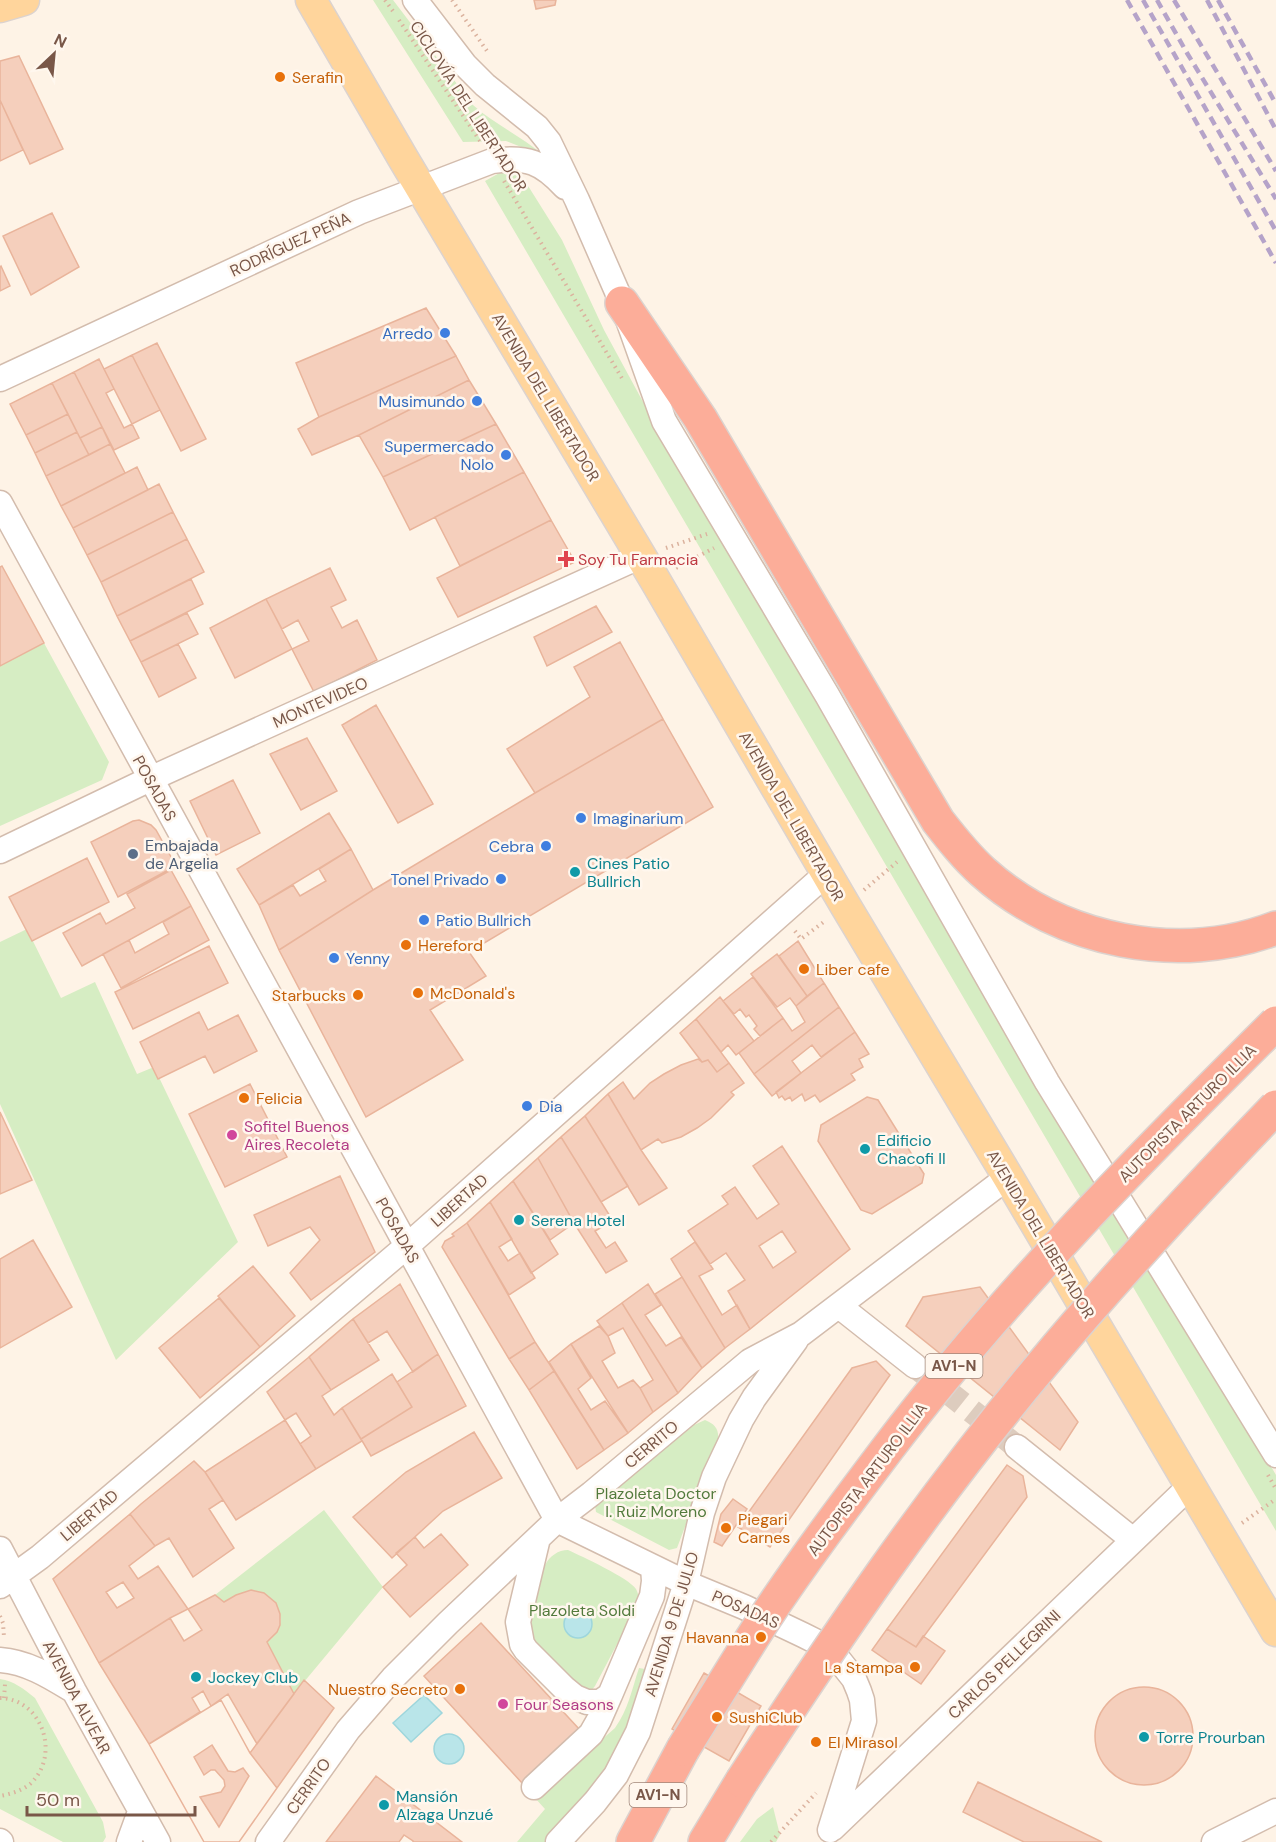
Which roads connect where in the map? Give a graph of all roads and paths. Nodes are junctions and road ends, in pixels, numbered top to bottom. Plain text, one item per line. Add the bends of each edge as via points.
1 (24, 0) edge
2 (311, 0) edge
3 (385, 0) edge
4 (415, 0) edge
5 (0, 7) edge
6 (492, 161) junction
7 (421, 188) junction
8 (577, 200) junction
9 (531, 226) dead end
10 (622, 303) junction
11 (0, 379) edge
12 (0, 502) edge
13 (713, 532) dead end
14 (720, 545) dead end
15 (648, 568) junction
16 (150, 779) junction
17 (0, 851) edge
18 (826, 874) junction
19 (1276, 928) edge
20 (1276, 1023) edge
21 (1276, 1107) edge
22 (1008, 1177) junction
23 (407, 1246) junction
24 (839, 1306) junction
25 (801, 1334) junction
26 (915, 1366) tunnel mouth
27 (1017, 1447) tunnel mouth
28 (1276, 1455) edge
29 (1190, 1486) junction
30 (1276, 1499) edge
31 (557, 1520) junction
32 (538, 1538) junction
33 (1221, 1539) junction
34 (1133, 1540) junction
35 (0, 1550) edge
36 (653, 1567) junction
37 (6, 1581) edge
38 (686, 1583) junction
39 (1276, 1631) edge
40 (0, 1660) edge
41 (74, 1691) junction
42 (610, 1695) junction
43 (0, 1698) edge
44 (534, 1787) dead end
45 (0, 1796) edge
46 (1276, 1811) edge
47 (140, 1812) junction
48 (824, 1836) edge
49 (129, 1842) edge
50 (158, 1842) edge
51 (268, 1842) edge
52 (558, 1842) edge
53 (633, 1842) edge
54 (705, 1842) edge
55 (1214, 1842) edge

1 - 5 main road
2 - 7 main road, AVENIDA DEL LIBERTADOR
3 - 6 path, CICLOVÍA DEL LIBERTADOR
4 - 8 street via 470,70 543,134
6 - 7 street, RODRÍGUEZ PEÑA
6 - 8 street, RODRÍGUEZ PEÑA via 510,158 538,164
6 - 9 path, CICLOVÍA DEL LIBERTADOR
7 - 11 street, RODRÍGUEZ PEÑA via 359,212
7 - 15 main road, AVENIDA DEL LIBERTADOR
8 - 10 street
10 - 19 highway via 736,475 938,821 984,873 1010,893 1065,923 1131,942 1203,945
10 - 28 street via 664,421 827,695 1047,1082
12 - 16 street, POSADAS
13 - 15 path
14 - 15 path
15 - 16 street, MONTEVIDEO
15 - 18 main road, AVENIDA DEL LIBERTADOR
16 - 17 street, MONTEVIDEO
16 - 23 street, POSADAS
18 - 22 main road, AVENIDA DEL LIBERTADOR
18 - 23 street, LIBERTAD
20 - 53 highway, AUTOPISTA ARTURO ILLIA / AV1-N, bridge via 1036,1270 889,1447 764,1620 683,1749
21 - 54 highway, bridge via 1115,1280 952,1478 865,1596
22 - 24 street, CERRITO
22 - 29 main road, AVENIDA DEL LIBERTADOR
23 - 31 street, POSADAS
23 - 37 street, LIBERTAD via 40,1557
24 - 25 street, CERRITO
24 - 26 street
25 - 31 street, CERRITO via 750,1361
25 - 38 street, AVENIDA 9 DE JULIO via 754,1398 726,1450 702,1513
27 - 34 street
29 - 33 main road, AVENIDA DEL LIBERTADOR
29 - 34 street, CARLOS PELLEGRINI
30 - 33 path
31 - 32 street, CERRITO
31 - 36 street, POSADAS
32 - 42 street via 518,1622 522,1644 575,1697 600,1702
32 - 51 street, CERRITO via 393,1678 348,1730
33 - 39 main road, AVENIDA DEL LIBERTADOR
34 - 48 street, CARLOS PELLEGRINI
35 - 37 street, AVENIDA ALVEAR
36 - 38 street, POSADAS
36 - 42 street via 652,1596
37 - 41 street, AVENIDA ALVEAR
38 - 48 street, POSADAS via 817,1642 854,1679 864,1721
38 - 52 street, AVENIDA 9 DE JULIO via 642,1721 627,1754 606,1788
40 - 41 street via 27,1665
41 - 47 street, AVENIDA ALVEAR
42 - 44 street via 591,1734
43 - 45 path via 20,1703 33,1712 42,1726 46,1758 29,1785
46 - 55 street
47 - 49 street
47 - 50 street, AVENIDA ALVEAR

